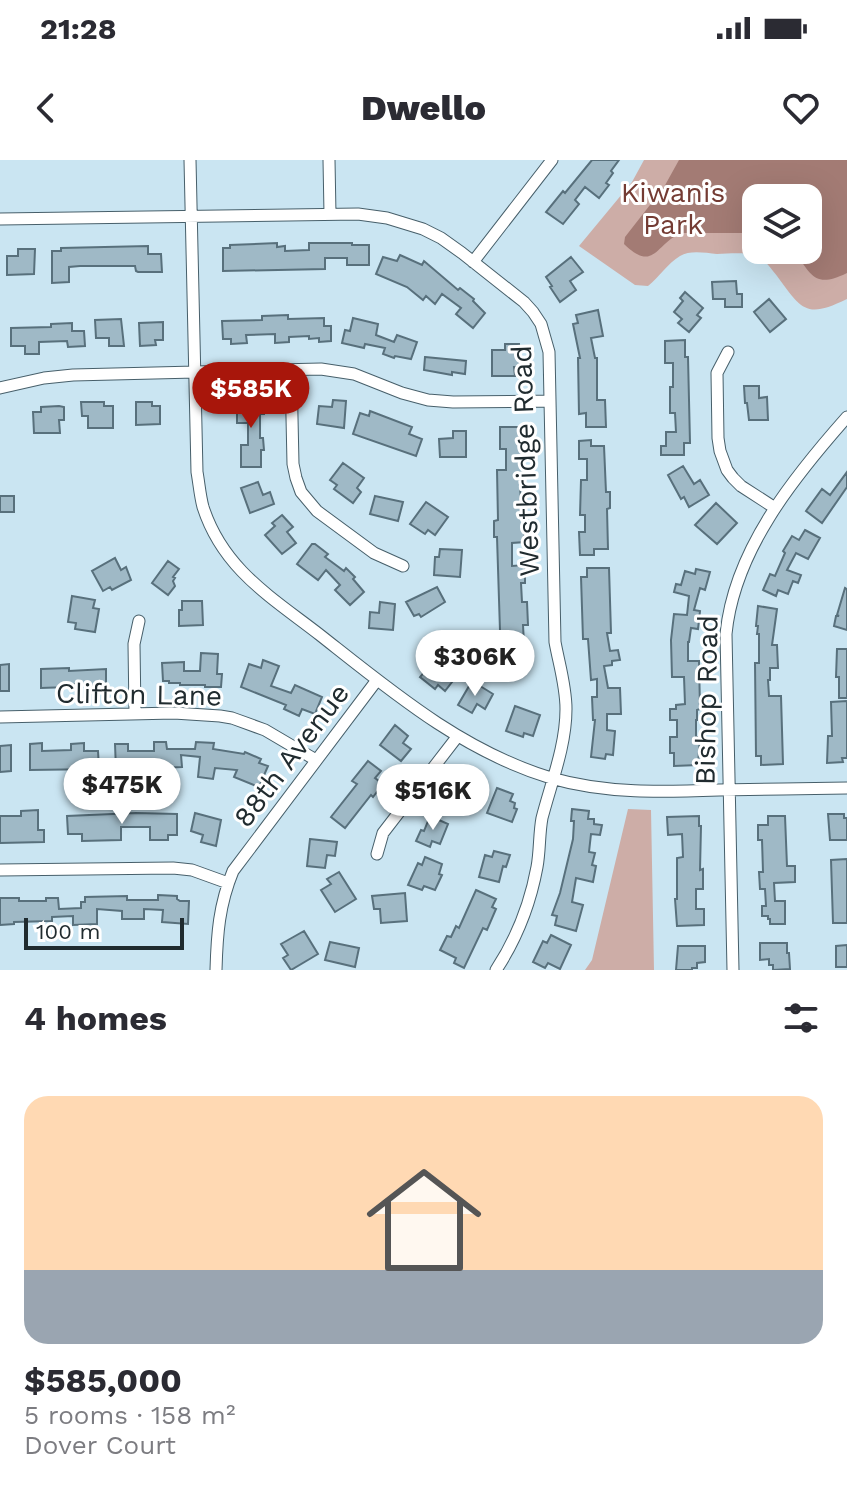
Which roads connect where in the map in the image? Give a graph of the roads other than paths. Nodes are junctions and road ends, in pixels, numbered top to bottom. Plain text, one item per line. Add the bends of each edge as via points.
1 (190, 160) edge
2 (329, 160) edge
3 (552, 160) edge
4 (330, 214) junction
5 (191, 217) junction
6 (0, 219) edge
7 (473, 262) junction
8 (728, 352) dead end
9 (291, 371) junction
10 (194, 372) junction
11 (0, 388) edge
12 (550, 401) junction
13 (847, 417) edge
14 (775, 508) junction
15 (403, 566) dead end
16 (139, 621) dead end
17 (377, 680) junction
18 (135, 714) junction
19 (0, 717) edge
20 (457, 737) junction
21 (316, 760) junction
22 (553, 778) junction
23 (847, 788) edge
24 (729, 790) junction
25 (377, 854) dead end
26 (0, 870) edge
27 (228, 883) junction
28 (216, 970) edge
29 (496, 970) edge
30 (733, 970) edge

1 - 5 street, 88th Avenue
2 - 4 street
3 - 7 street
4 - 5 street, Westbridge Road
4 - 7 street, Westbridge Road via 404,222 441,238
5 - 6 street, Westbridge Road
5 - 10 street, 88th Avenue
7 - 12 street, Westbridge Road via 524,302 541,324 549,352
8 - 14 street via 717,373 720,451 733,478
9 - 10 street
9 - 12 street via 337,371 439,401
9 - 15 street via 293,464 301,492 317,511 374,553
10 - 11 street via 59,376
10 - 17 street, 88th Avenue via 202,505 222,549 249,579
12 - 22 street, Westbridge Road via 555,642 566,712
13 - 14 street, Bishop Road
14 - 24 street, Bishop Road via 739,574 728,619
16 - 18 street via 134,644
17 - 20 street
17 - 21 street, 88th Avenue
18 - 19 street, Clifton Lane
18 - 21 street, Clifton Lane via 232,718 265,730
20 - 22 street
20 - 25 street via 383,833
21 - 27 street, 88th Avenue
22 - 24 street via 648,792
22 - 29 street, Westbridge Road via 527,913
23 - 24 street
24 - 30 street, Bishop Road
26 - 27 street via 173,868
27 - 28 street, 88th Avenue via 217,931

